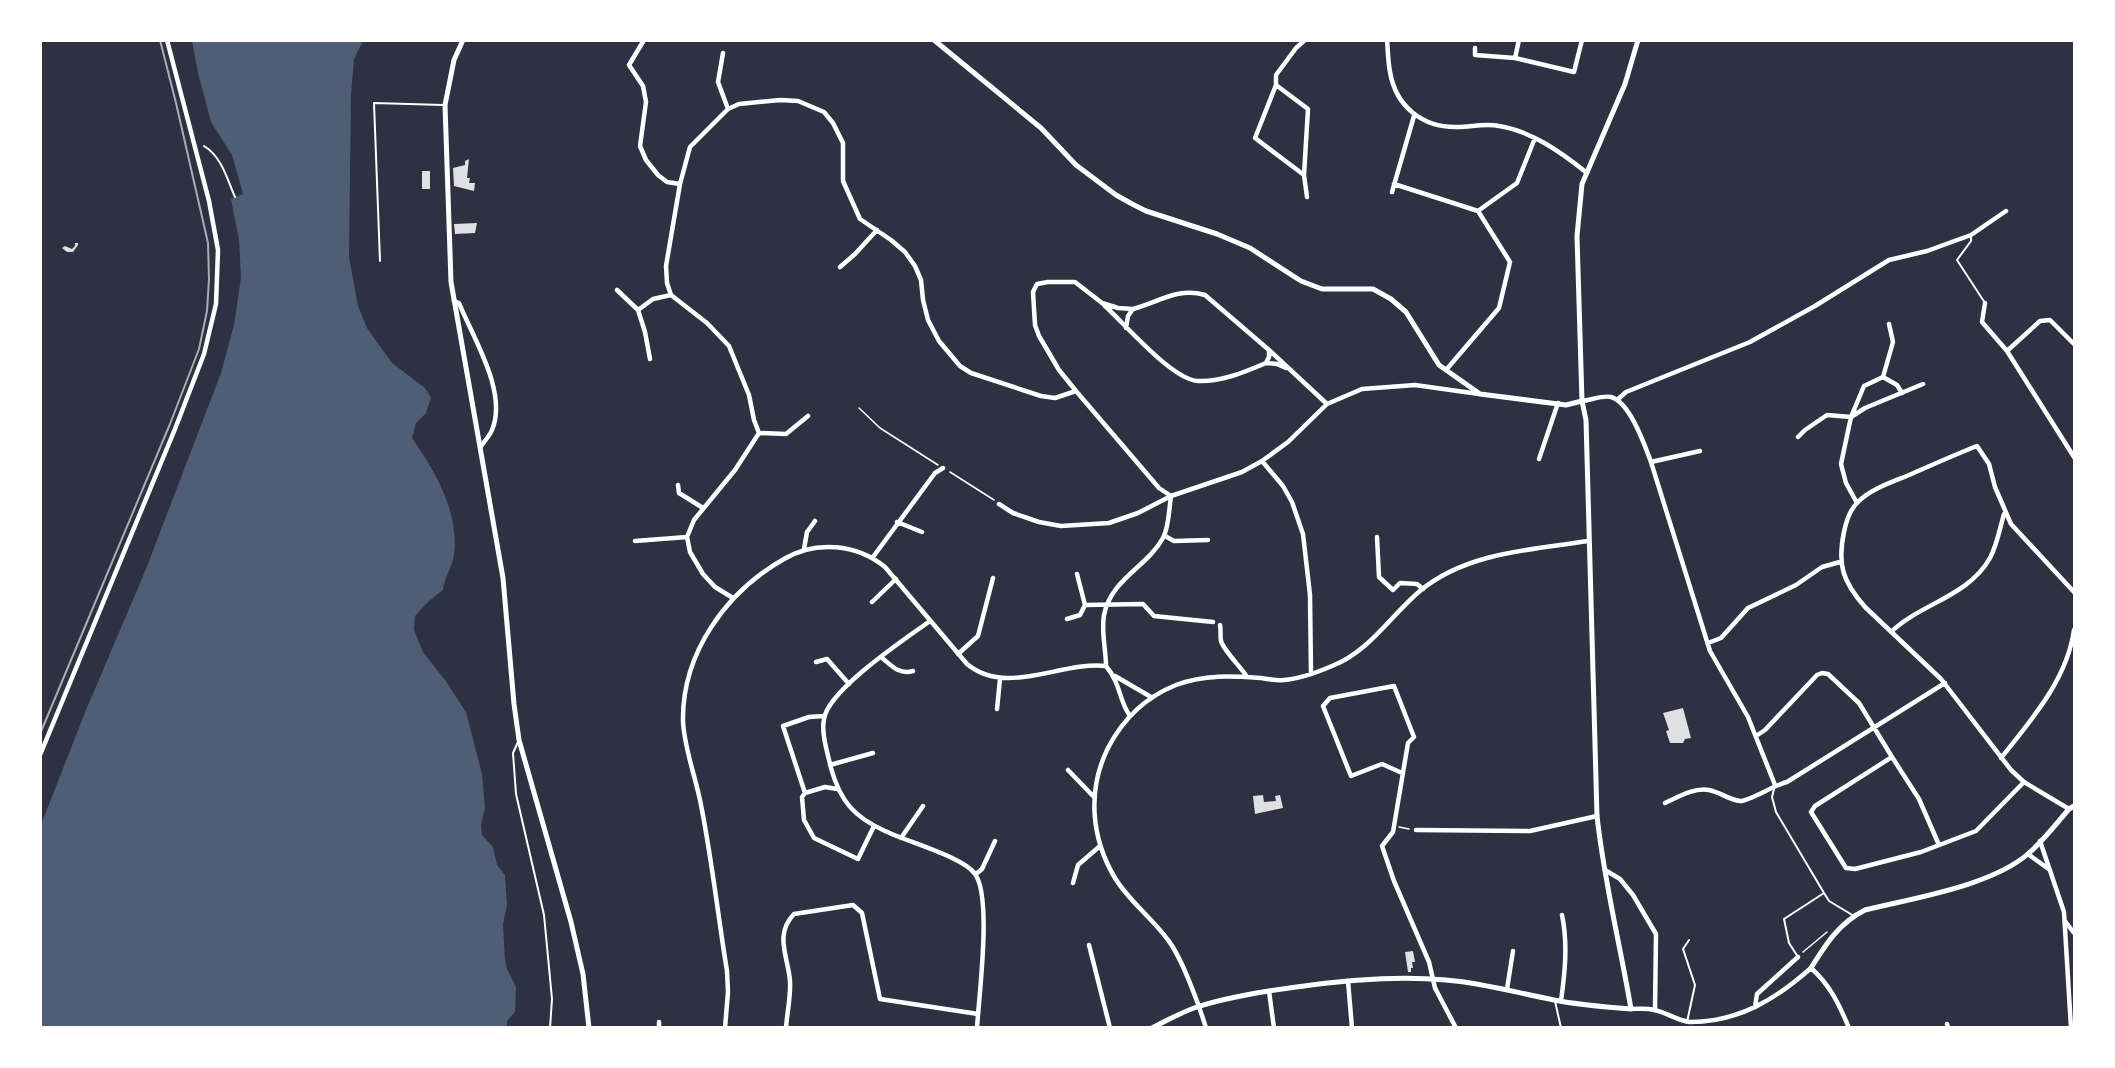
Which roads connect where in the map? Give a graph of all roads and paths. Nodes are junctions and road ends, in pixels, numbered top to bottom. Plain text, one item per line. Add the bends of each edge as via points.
1 (167, 40) edge
2 (463, 40) edge
3 (644, 40) edge
4 (934, 40) edge
5 (1305, 40) edge
6 (1387, 40) edge
7 (1519, 40) edge
8 (1582, 40) edge
9 (1638, 40) edge
10 (1474, 48) dead end
11 (723, 53) dead end
12 (1515, 58) junction
13 (1276, 85) junction
14 (446, 105) junction
15 (728, 109) junction
16 (1414, 116) junction
17 (1535, 138) junction
18 (204, 146) dead end
19 (1587, 173) junction
20 (1305, 175) junction
21 (680, 184) junction
22 (1394, 184) junction
23 (1392, 192) dead end
24 (235, 197) dead end
25 (1307, 197) dead end
26 (1478, 211) junction
27 (2006, 211) dead end
28 (877, 230) junction
29 (1971, 235) junction
30 (380, 261) dead end
31 (840, 267) dead end
32 (617, 290) dead end
33 (671, 295) junction
34 (454, 301) junction
35 (1102, 303) junction
36 (1985, 303) joint
37 (1134, 309) junction
38 (638, 310) junction
39 (1889, 324) dead end
40 (1126, 328) junction
41 (2074, 344) edge
42 (1269, 350) junction
43 (2007, 351) junction
44 (650, 359) dead end
45 (1266, 363) junction
46 (1291, 370) junction
47 (1446, 370) junction
48 (1884, 377) junction
49 (1923, 384) dead end
50 (1076, 391) junction
51 (1902, 393) junction
52 (1480, 394) junction
53 (1617, 400) junction
54 (1582, 401) junction
55 (1327, 404) junction
56 (1558, 404) junction
57 (859, 408) dead end
58 (808, 416) dead end
59 (1851, 417) junction
60 (759, 433) junction
61 (1798, 437) dead end
62 (481, 446) junction
63 (1700, 451) dead end
64 (2074, 457) edge
65 (1539, 459) dead end
66 (1262, 461) junction
67 (1651, 462) junction
68 (943, 468) junction
69 (678, 484) dead end
70 (1171, 496) junction
71 (1857, 503) junction
72 (999, 504) joint
73 (703, 508) junction
74 (2005, 513) junction
75 (815, 522) dead end
76 (897, 522) junction
77 (922, 532) dead end
78 (1165, 536) junction
79 (687, 537) junction
80 (1377, 537) dead end
81 (1208, 540) dead end
82 (635, 541) dead end
83 (1588, 541) junction
84 (804, 549) junction
85 (873, 557) junction
86 (1840, 562) junction
87 (1077, 574) dead end
88 (993, 578) dead end
89 (896, 579) junction
90 (1423, 589) junction
91 (2074, 592) edge
92 (734, 598) junction
93 (872, 602) dead end
94 (1107, 603) junction
95 (1085, 605) junction
96 (1067, 619) dead end
97 (930, 621) junction
98 (1213, 622) dead end
99 (1220, 625) dead end
100 (2074, 630) edge
101 (1891, 632) junction
102 (1708, 643) junction
103 (958, 654) junction
104 (881, 657) junction
105 (816, 662) dead end
106 (1106, 666) junction
107 (913, 671) dead end
108 (1311, 673) junction
109 (1114, 676) junction
110 (1247, 678) junction
111 (1000, 679) junction
112 (1945, 683) junction
113 (849, 684) junction
114 (1152, 696) junction
115 (997, 709) dead end
116 (824, 716) junction
117 (1130, 716) junction
118 (1875, 728) junction
119 (1756, 736) junction
120 (519, 740) junction
121 (873, 753) dead end
122 (40, 755) edge
123 (1892, 757) junction
124 (2001, 759) junction
125 (830, 765) junction
126 (1068, 770) dead end
127 (1402, 773) junction
128 (2024, 782) junction
129 (1775, 785) junction
130 (837, 789) junction
131 (805, 793) junction
132 (1094, 797) junction
133 (1665, 803) dead end
134 (923, 806) dead end
135 (2072, 808) edge
136 (1597, 816) junction
137 (874, 826) junction
138 (1394, 827) junction
139 (1416, 830) joint
140 (901, 838) junction
141 (995, 841) dead end
142 (2040, 841) junction
143 (1939, 845) junction
144 (1100, 846) junction
145 (2028, 854) junction
146 (1603, 869) junction
147 (2052, 872) junction
148 (976, 874) junction
149 (1073, 883) dead end
150 (1824, 893) junction
151 (1562, 915) dead end
152 (1854, 916) junction
153 (2065, 921) junction
154 (1838, 929) junction
155 (2074, 933) edge
156 (1689, 940) dead end
157 (1089, 945) dead end
158 (1513, 951) dead end
159 (1798, 957) junction
160 (1811, 968) junction
161 (1433, 980) junction
162 (1347, 981) junction
163 (1508, 989) junction
164 (1269, 991) junction
165 (1558, 1001) junction
166 (1198, 1006) junction
167 (1755, 1007) junction
168 (1631, 1009) junction
169 (1654, 1010) junction
170 (978, 1014) junction
171 (1687, 1025) edge
172 (549, 1028) edge
173 (589, 1028) edge
174 (724, 1028) edge
175 (786, 1028) edge
176 (977, 1028) edge
177 (1110, 1028) edge
178 (1152, 1028) edge
179 (1206, 1028) edge
180 (1274, 1028) edge
181 (1352, 1028) edge
182 (1456, 1028) edge
183 (1561, 1028) edge
184 (1849, 1028) edge
185 (2071, 1028) edge

1 - 122 street via 218,250 216,304 204,354 175,429
2 - 14 street via 454,60
3 - 21 street via 629,65 643,86 646,102 640,146 658,174 670,184
4 - 47 street via 1041,128 1076,165 1116,195 1146,211 1250,248 1301,281 1322,289 1373,289 1391,298 1406,312
5 - 13 street via 1276,75
6 - 16 street via 1392,81
7 - 12 street
8 - 12 street via 1574,72
9 - 19 street via 1625,84
10 - 12 street via 1474,55
11 - 15 street via 718,82
13 - 20 street via 1308,109
13 - 20 street via 1255,138
14 - 30 lane via 374,103
14 - 34 street via 449,262
15 - 21 street via 690,147
15 - 28 street via 739,104 780,100 798,101 824,112 843,143 843,181 854,209 860,219
16 - 17 street via 1441,126 1501,126
16 - 22 street
17 - 19 street
17 - 26 street via 1518,183
18 - 24 lane via 220,161
19 - 54 street via 1582,184 1577,236
20 - 25 street
21 - 33 street via 666,266
22 - 23 street
22 - 26 street
26 - 47 street via 1510,262 1499,308
27 - 29 street
28 - 31 street
28 - 50 street via 905,252 915,266 928,320 960,366 1041,396 1055,398
29 - 36 lane via 1957,260
29 - 53 street via 1889,260 1750,342 1626,392
32 - 38 street
33 - 38 street via 653,299
33 - 60 street via 729,346
34 - 62 street
34 - 62 street via 459,303 495,391 492,429
35 - 37 street
35 - 40 street
35 - 50 street via 1074,282 1037,284 1033,292 1039,336
36 - 43 street via 1982,322
37 - 40 street
37 - 42 street via 1193,291 1205,295
38 - 44 street
39 - 48 street via 1893,342
40 - 45 street via 1180,374 1196,381 1225,378
41 - 43 street via 2050,320 2040,321
42 - 45 street
42 - 46 street
43 - 64 street
45 - 46 street
46 - 55 street
47 - 52 street
48 - 51 street via 1898,385
48 - 59 street via 1864,386
49 - 51 street
50 - 70 street via 1158,488
51 - 59 street
52 - 55 street via 1415,385 1362,389
52 - 56 street
53 - 54 street via 1610,396
53 - 67 street via 1640,432
54 - 56 street
54 - 83 street via 1586,420
55 - 66 street
56 - 65 street
57 - 68 path via 880,429
58 - 60 street via 786,434
59 - 61 street via 1827,415
59 - 71 street via 1841,464
60 - 73 street via 735,471
62 - 120 street via 503,578
63 - 67 street
66 - 70 street via 1242,472
66 - 108 street via 1292,502 1303,534 1310,595
67 - 102 street
68 - 72 path
68 - 76 street
69 - 73 street via 678,493
70 - 72 street via 1109,523 1061,526 1038,522
70 - 78 street
71 - 74 street via 1880,487 1977,446 1989,464
71 - 86 street via 1845,527
73 - 79 street
74 - 91 street
74 - 101 street via 1991,556 1981,571 1959,590
75 - 84 street via 807,532
76 - 77 street
76 - 85 street
78 - 81 street via 1174,541
78 - 94 street via 1120,582
79 - 82 street
79 - 92 street via 690,552 704,574
80 - 90 street via 1379,577 1393,590 1400,583 1417,584
83 - 90 street via 1464,564
83 - 136 street
84 - 85 street via 842,548
84 - 92 street via 780,561
85 - 89 street
86 - 101 street via 1854,595
86 - 102 street via 1822,567 1796,585 1748,608 1721,638
87 - 95 street
88 - 103 street via 978,636
89 - 93 street
89 - 97 street
90 - 108 street via 1361,649 1333,666
92 - 174 street via 713,623 693,661 685,690 683,722 701,805 727,971
94 - 95 street
94 - 98 street via 1143,604 1154,616
94 - 106 street via 1103,629
95 - 96 street via 1080,615
97 - 103 street
97 - 104 street
99 - 110 street via 1225,650
100 - 124 street via 2072,647 2057,679
101 - 112 street
102 - 119 street
103 - 111 street via 976,672
104 - 107 street via 904,673
104 - 113 street
105 - 113 street via 827,659
106 - 109 street
106 - 111 street
108 - 110 street via 1284,680
109 - 114 street
109 - 117 street
110 - 114 street via 1201,678
111 - 115 street
112 - 118 street
112 - 124 street
113 - 116 street
114 - 117 street
116 - 125 street
116 - 131 street via 783,726
117 - 132 street via 1105,754
118 - 119 street via 1859,703 1828,674 1822,673
118 - 123 street
118 - 129 street via 1787,782
119 - 129 street
120 - 172 lane via 513,753 516,794 544,915 552,999
120 - 173 street via 583,974
121 - 125 street
123 - 143 street via 1919,799
123 - 143 street via 1811,812 1846,868 1873,866
124 - 128 street
125 - 130 street
126 - 132 street
127 - 127 street via 1407,743 1414,737 1394,686 1330,698 1323,706 1351,776 1382,764
127 - 138 street
128 - 135 street
128 - 143 street via 1976,831
129 - 133 street via 1742,801 1699,790
129 - 150 lane via 1772,797 1776,812
130 - 131 street via 825,787
130 - 137 street via 850,808
131 - 137 street via 804,820 814,838 858,860
132 - 144 street
134 - 140 street
135 - 142 street
136 - 139 street via 1530,831
136 - 146 street
137 - 140 street
138 - 139 path
138 - 161 street via 1382,846
140 - 148 street via 957,861
141 - 148 street
142 - 145 street
142 - 147 street
144 - 149 street via 1078,865
144 - 166 street via 1115,880 1174,948
145 - 147 street
145 - 152 street via 1974,882
146 - 168 street
146 - 169 street via 1620,879 1656,934
147 - 153 street
148 - 170 street via 984,910
150 - 152 lane via 1829,901
150 - 159 lane via 1784,919 1789,943
151 - 165 street via 1566,961
152 - 154 street
153 - 155 street
153 - 185 street
154 - 159 path via 1814,941
154 - 160 street
156 - 171 lane via 1683,949 1695,985
157 - 177 street
158 - 163 street
159 - 167 street via 1757,994
160 - 167 street via 1780,994
160 - 184 street via 1838,1001
161 - 162 street
161 - 163 street
161 - 182 street
162 - 164 street
162 - 181 street
163 - 165 street
164 - 166 street
164 - 180 street
165 - 168 street
165 - 183 lane
166 - 178 street
166 - 179 street
167 - 171 street
168 - 169 street
169 - 171 street
170 - 175 street via 880,999 862,913 853,906 794,914 787,921 783,931 790,982
170 - 176 street

